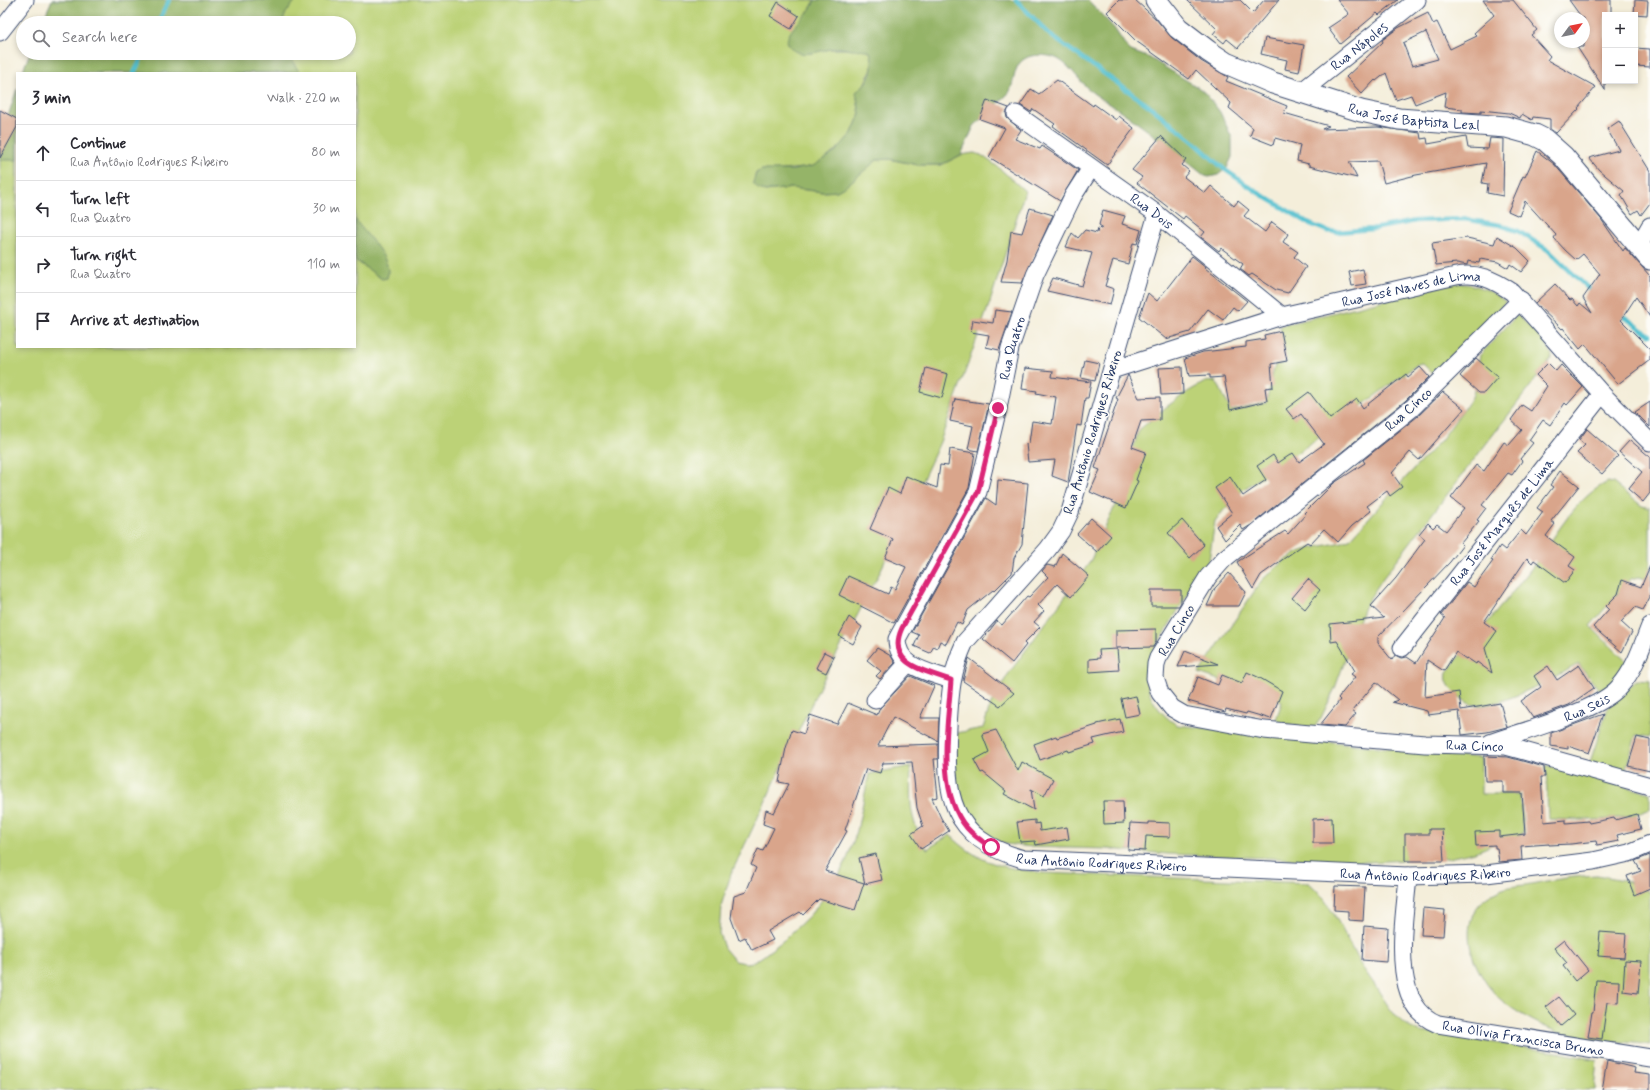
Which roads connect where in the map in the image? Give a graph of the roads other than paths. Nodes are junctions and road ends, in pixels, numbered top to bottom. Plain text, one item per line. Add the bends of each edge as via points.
1 (25, 0) edge
2 (1156, 0) edge
3 (1418, 0) edge
4 (0, 32) edge
5 (1301, 92) junction
6 (1016, 114) dead end
7 (1091, 168) junction
8 (1157, 214) junction
9 (1650, 226) edge
10 (1644, 252) edge
11 (1520, 300) junction
12 (1282, 316) junction
13 (1112, 370) junction
14 (1602, 394) junction
15 (1650, 442) edge
16 (1650, 626) edge
17 (1402, 648) dead end
18 (908, 663) junction
19 (951, 680) junction
20 (875, 700) dead end
21 (1485, 745) junction
22 (1650, 786) edge
23 (1650, 844) edge
24 (1408, 876) junction
25 (1650, 1058) edge

1 - 4 street
2 - 5 street, Rua José Baptista Leal via 1178,28 1208,51 1250,73
3 - 5 street, Rua Nápoles
5 - 10 street, Rua José Baptista Leal via 1361,111 1399,119 1506,127 1535,134 1563,156
6 - 7 street, Rua Dois
7 - 8 street, Rua Dois
7 - 18 street, Rua Quatro via 1073,196 1035,275 1010,348 978,492 897,639 899,652
8 - 12 street, Rua Dois
8 - 13 street, Rua Antônio Rodrigues Ribeiro
9 - 10 street
11 - 12 street, Rua José Naves de Lima via 1494,281 1465,274
11 - 14 street, Rua José Naves de Lima
11 - 21 street, Rua Cinco via 1412,408 1224,559 1208,577 1158,658 1154,670 1157,686 1168,705 1177,712 1193,718 1264,730 1425,744
12 - 13 street, Rua José Naves de Lima
13 - 19 street, Rua Antônio Rodrigues Ribeiro via 1078,488 1061,532 965,642
14 - 15 street, Rua José Naves de Lima
14 - 17 street, Rua José Marquês de Lima
16 - 21 street, Rua Seis via 1630,672 1621,686 1607,699
18 - 19 street
18 - 20 street
19 - 24 street, Rua Antônio Rodrigues Ribeiro via 946,771 952,800 967,828 978,839 1006,854 1023,859
21 - 22 street, Rua Cinco via 1515,749
23 - 24 street, Rua Antônio Rodrigues Ribeiro via 1629,853 1593,861 1486,874
24 - 25 street, Rua Olívia Francisca Bruno via 1403,965 1410,996 1423,1016 1438,1024

